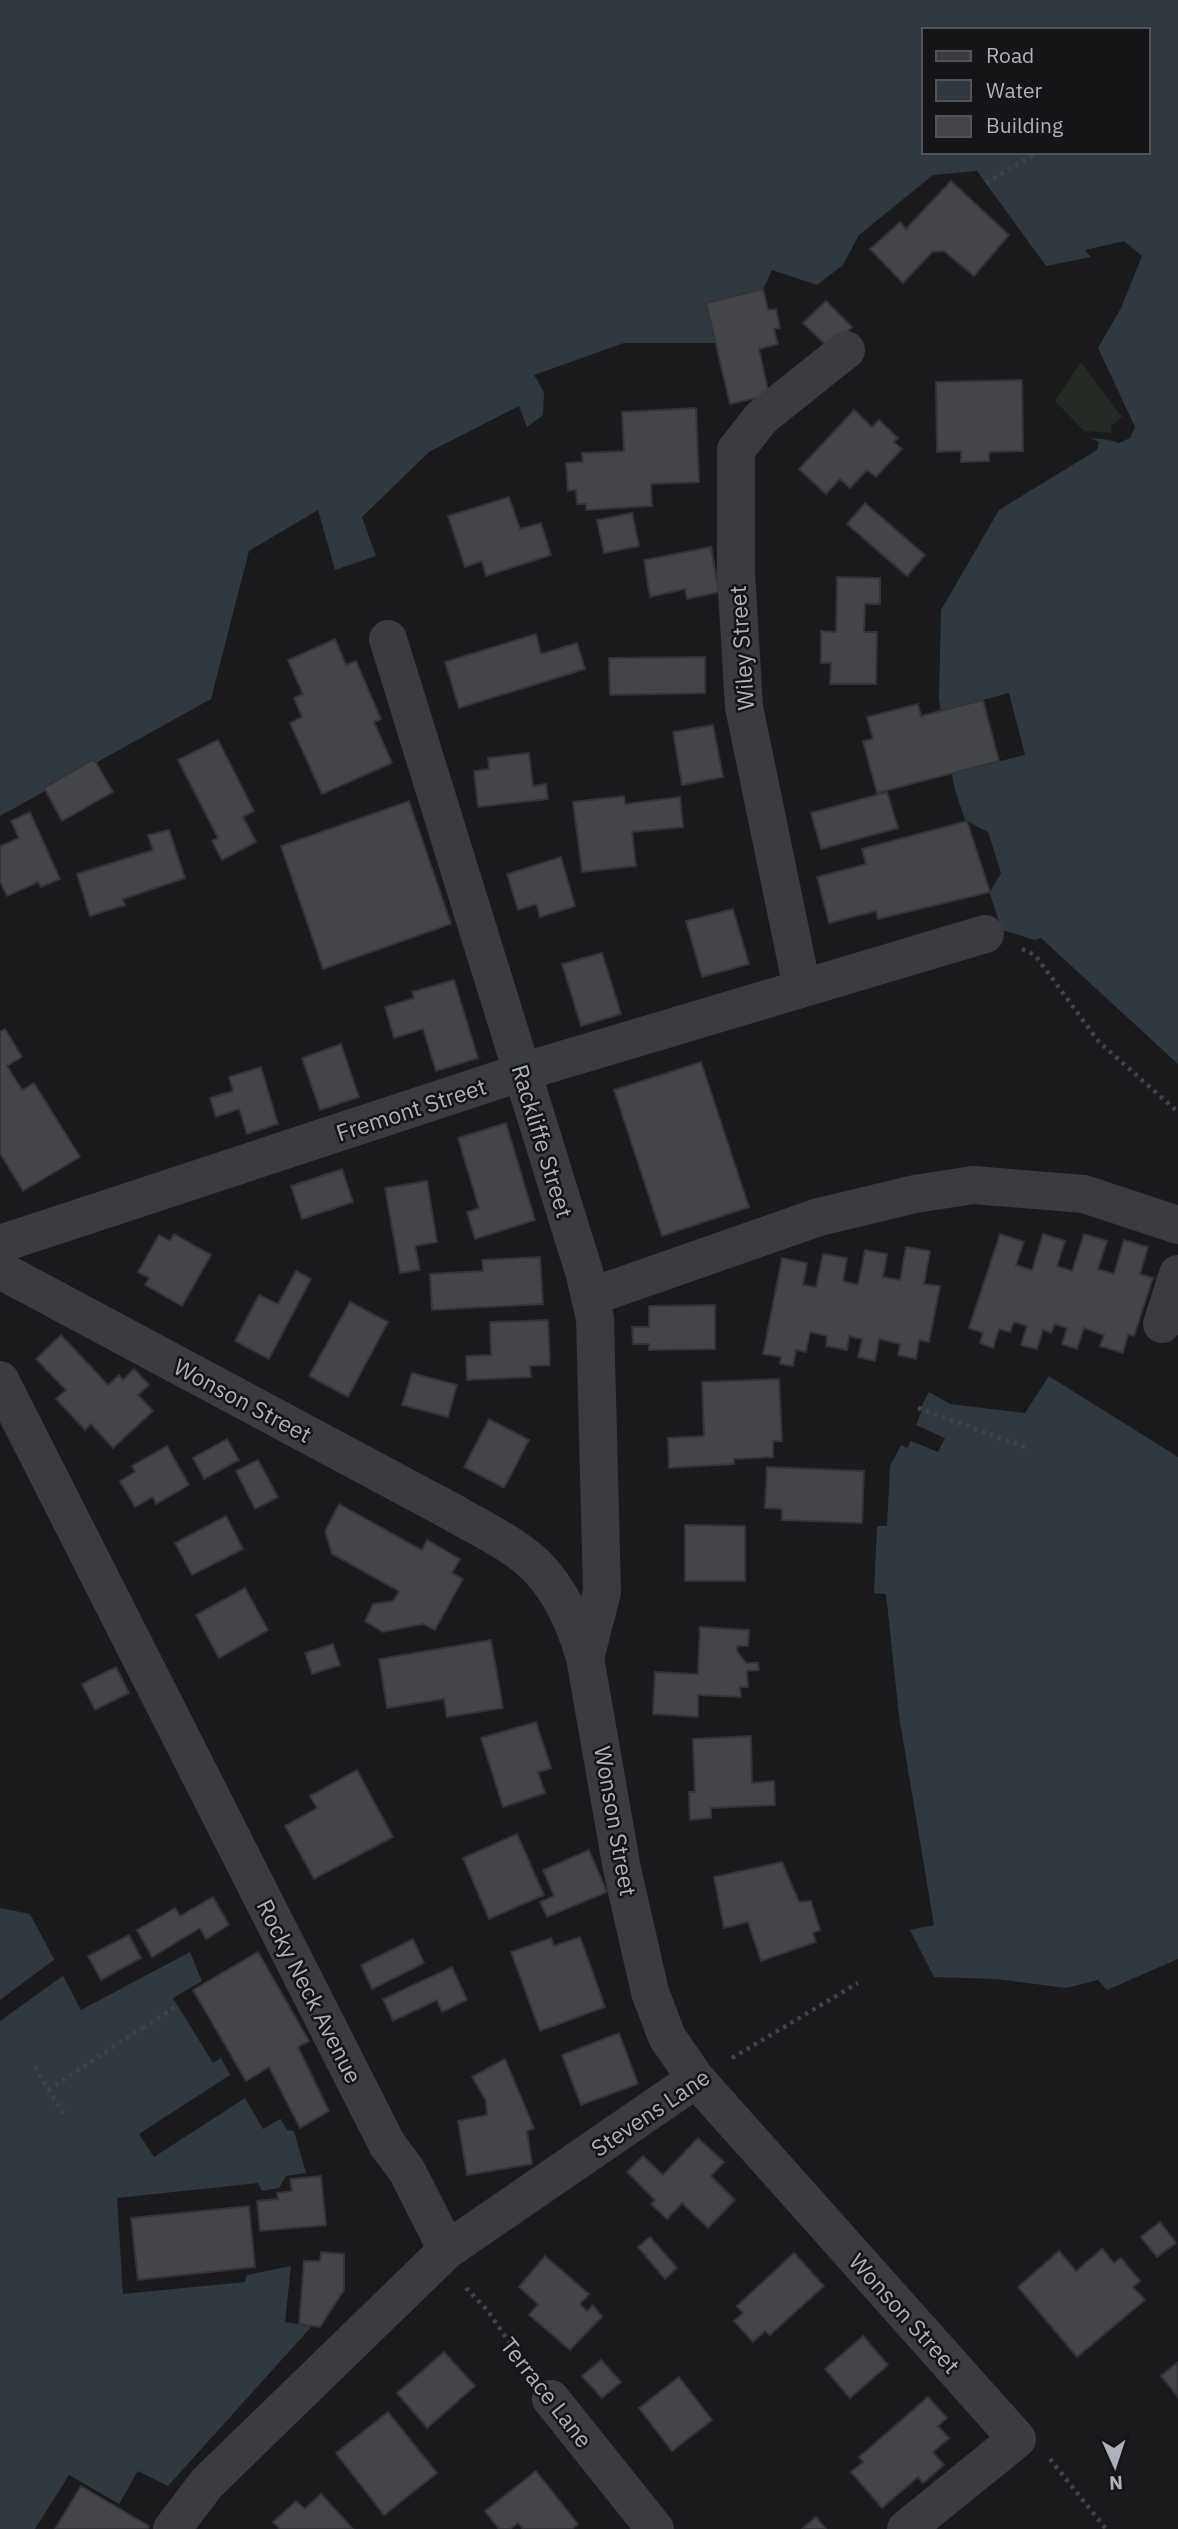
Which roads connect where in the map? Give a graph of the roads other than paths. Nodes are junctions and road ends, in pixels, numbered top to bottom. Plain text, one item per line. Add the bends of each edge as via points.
1 (846, 350) dead end
2 (388, 639) dead end
3 (985, 934) road end
4 (802, 988) junction
5 (522, 1072) junction
6 (1178, 1225) edge
7 (0, 1244) edge
8 (0, 1269) edge
9 (1178, 1274) edge
10 (590, 1297) junction
11 (1162, 1324) dead end
12 (0, 1380) edge
13 (585, 1658) junction
14 (696, 2079) junction
15 (447, 2250) junction
16 (551, 2399) road end
17 (172, 2529) edge
18 (655, 2529) edge
19 (906, 2529) edge

1 - 4 street, Wiley Street via 761,418 736,450 736,573 744,706
2 - 5 street, Rackliffe Street
3 - 4 street, Fremont Street
4 - 5 street, Fremont Street
5 - 7 street, Fremont Street
5 - 10 street, Rackliffe Street
6 - 10 street via 1084,1194 973,1185 819,1217
8 - 13 street, Wonson Street via 526,1556 562,1597
9 - 11 street
10 - 13 street, Rackliffe Street via 599,1388 602,1592
12 - 15 street, Rocky Neck Avenue via 387,2144 407,2171
13 - 14 street, Wonson Street via 622,1869 650,1992 667,2038
14 - 15 street, Stevens Lane
14 - 19 street, Wonson Street via 1017,2439
15 - 17 street via 207,2483
16 - 18 street, Terrace Lane

